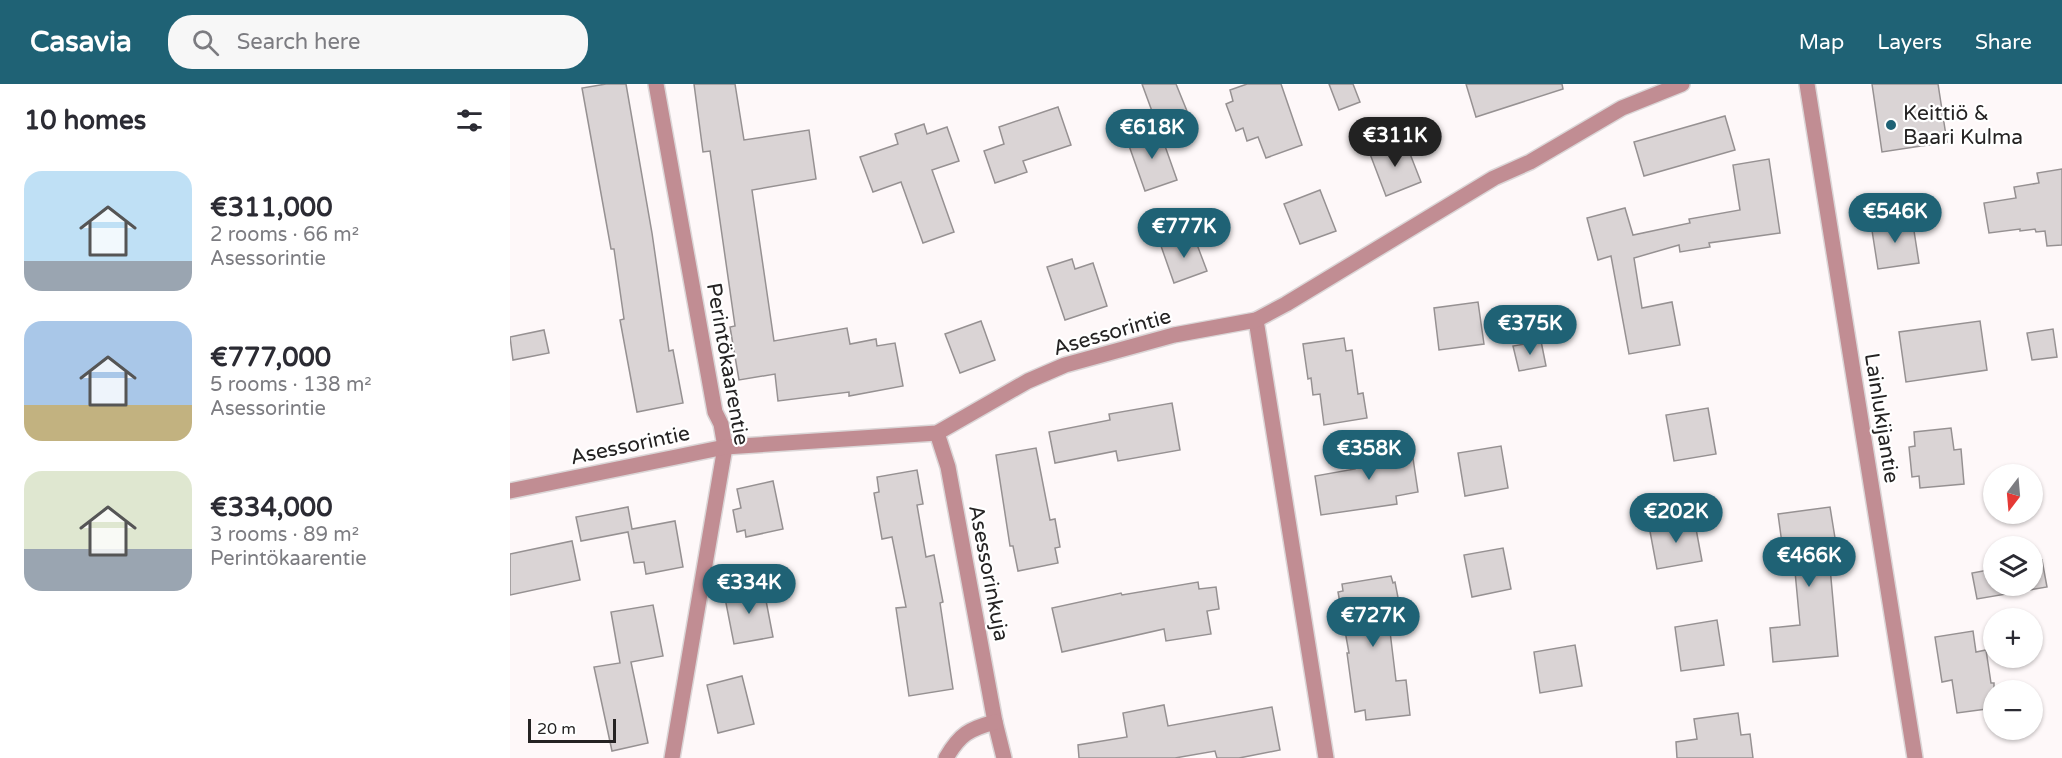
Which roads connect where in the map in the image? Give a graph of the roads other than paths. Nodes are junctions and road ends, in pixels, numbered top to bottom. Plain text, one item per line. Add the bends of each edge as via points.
1 (656, 84) edge
2 (1682, 84) edge
3 (1807, 84) edge
4 (1256, 320) junction
5 (937, 433) junction
6 (725, 447) junction
7 (510, 491) edge
8 (995, 722) junction
9 (672, 758) edge
10 (946, 758) edge
11 (1004, 758) edge
12 (1326, 758) edge
13 (1915, 758) edge

1 - 6 street, Perintökaarentie via 715,412
2 - 4 street, Asessorintie via 1622,108 1530,162 1494,178
3 - 13 street, Lainlukijantie
4 - 5 street, Asessorintie via 1174,335 1065,365 1028,381
4 - 12 street
5 - 6 street, Asessorintie
5 - 8 street, Asessorinkuja via 948,467
6 - 7 street, Asessorintie
6 - 9 street, Perintökaarentie
8 - 10 street via 972,728
8 - 11 street, Asessorinkuja

